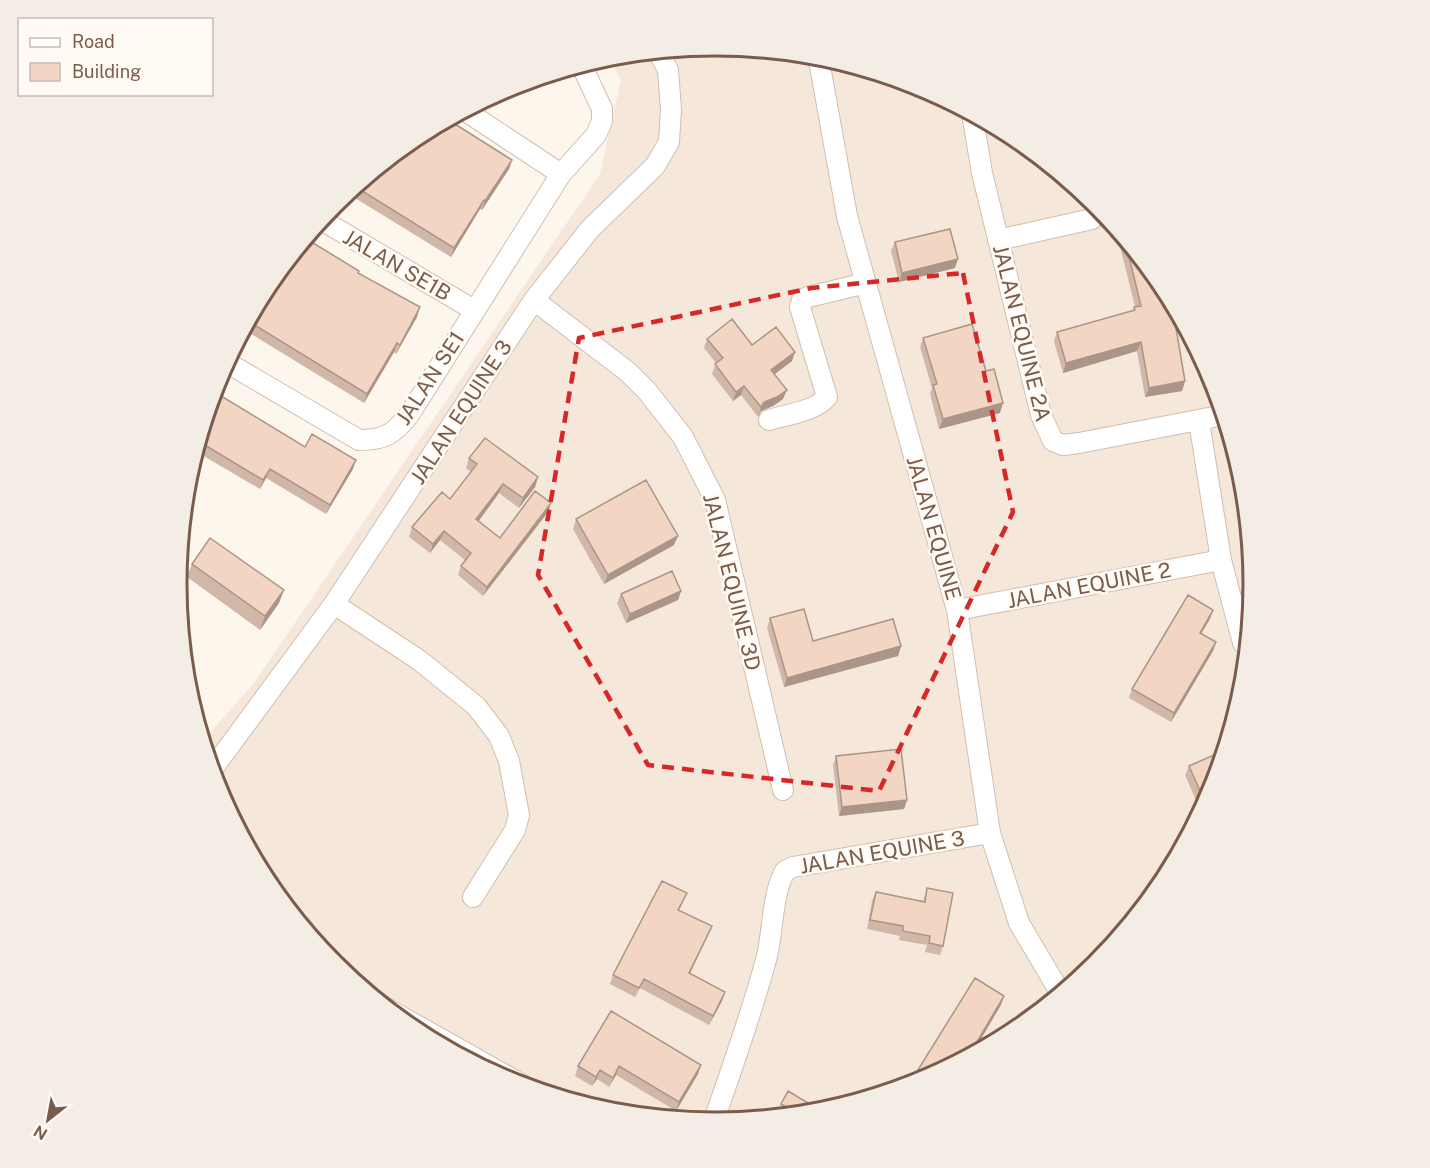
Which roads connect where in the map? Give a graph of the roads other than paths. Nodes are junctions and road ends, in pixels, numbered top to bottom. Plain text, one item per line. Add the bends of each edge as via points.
1 (661, 59) edge
2 (820, 66) edge
3 (585, 72) edge
4 (472, 115) edge
5 (974, 123) edge
6 (565, 168) junction
7 (1092, 219) dead end
8 (329, 224) edge
9 (998, 240) junction
10 (866, 283) junction
11 (534, 300) junction
12 (474, 310) junction
13 (234, 367) edge
14 (1216, 417) edge
15 (769, 420) dead end
16 (1199, 421) junction
17 (1221, 560) junction
18 (334, 604) junction
19 (957, 610) junction
20 (1241, 634) edge
21 (218, 762) edge
22 (783, 790) dead end
23 (990, 833) junction
24 (473, 897) dead end
25 (1057, 986) edge
26 (717, 1112) edge

1 - 11 street, JALAN EQUINE 3 via 668,70 669,142 655,166 590,229
2 - 10 street, JALAN EQUINE via 847,216
3 - 6 street, JALAN SE1 via 599,101 602,121 596,135
4 - 6 street
5 - 9 street, JALAN EQUINE 2A
6 - 12 street, JALAN SE1
7 - 9 street
8 - 12 street, JALAN SE1B
9 - 16 street, JALAN EQUINE 2A via 1041,416 1053,441 1063,445
10 - 15 street via 802,300 800,307 827,397 822,403
10 - 19 street, JALAN EQUINE
11 - 18 street, JALAN EQUINE 3
11 - 22 street, JALAN EQUINE 3D via 628,372 683,437 715,500
12 - 13 street, JALAN SE1 via 409,415 396,430 377,440 358,440
14 - 16 street, JALAN EQUINE 2A
16 - 17 street
17 - 19 street, JALAN EQUINE 2
17 - 20 street
18 - 21 street, JALAN EQUINE 3
18 - 24 street via 419,660 476,706 499,736 509,761 519,815 515,830
19 - 23 street, JALAN EQUINE
23 - 25 street, JALAN EQUINE via 1019,923
23 - 26 street, JALAN EQUINE 3 via 785,871 755,1002

